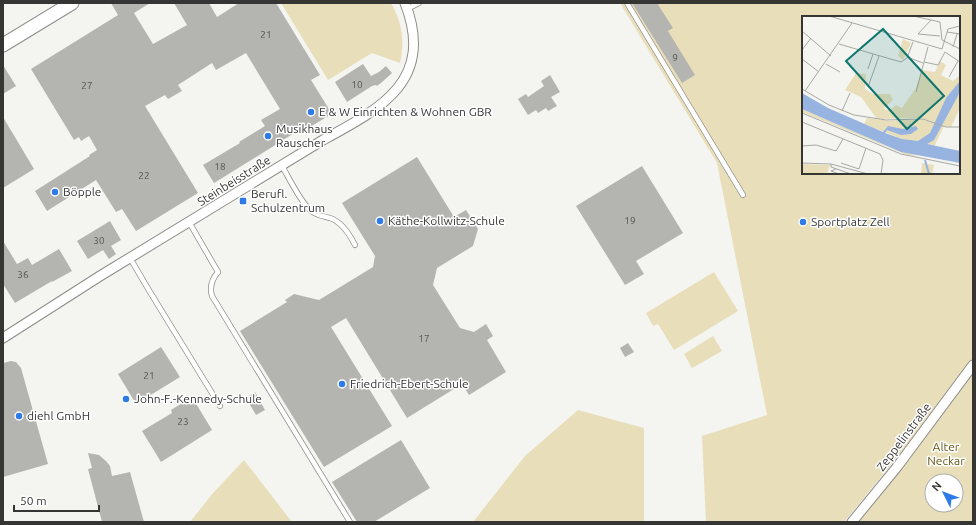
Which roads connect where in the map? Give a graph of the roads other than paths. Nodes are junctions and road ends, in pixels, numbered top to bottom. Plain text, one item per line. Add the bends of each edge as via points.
1 (72, 3) edge
2 (419, 3) edge
3 (627, 3) edge
4 (406, 6) edge
5 (3, 45) edge
6 (282, 166) junction
7 (743, 194) dead end
8 (189, 222) junction
9 (355, 245) dead end
10 (130, 258) junction
11 (3, 338) edge
12 (973, 365) edge
13 (220, 406) dead end
14 (350, 522) edge
15 (852, 522) edge

1 - 5 street
2 - 4 lane
3 - 7 lane
4 - 6 street, Steinbeisstraße via 412,29 413,52 400,86 388,100 369,114
6 - 8 street, Steinbeisstraße
6 - 9 lane via 310,210 319,216 333,219 348,231
8 - 10 street, Steinbeisstraße
8 - 14 lane via 218,272 211,282 212,296
10 - 11 street, Steinbeisstraße
10 - 13 lane
12 - 15 street, Zeppelinstraße via 897,467

